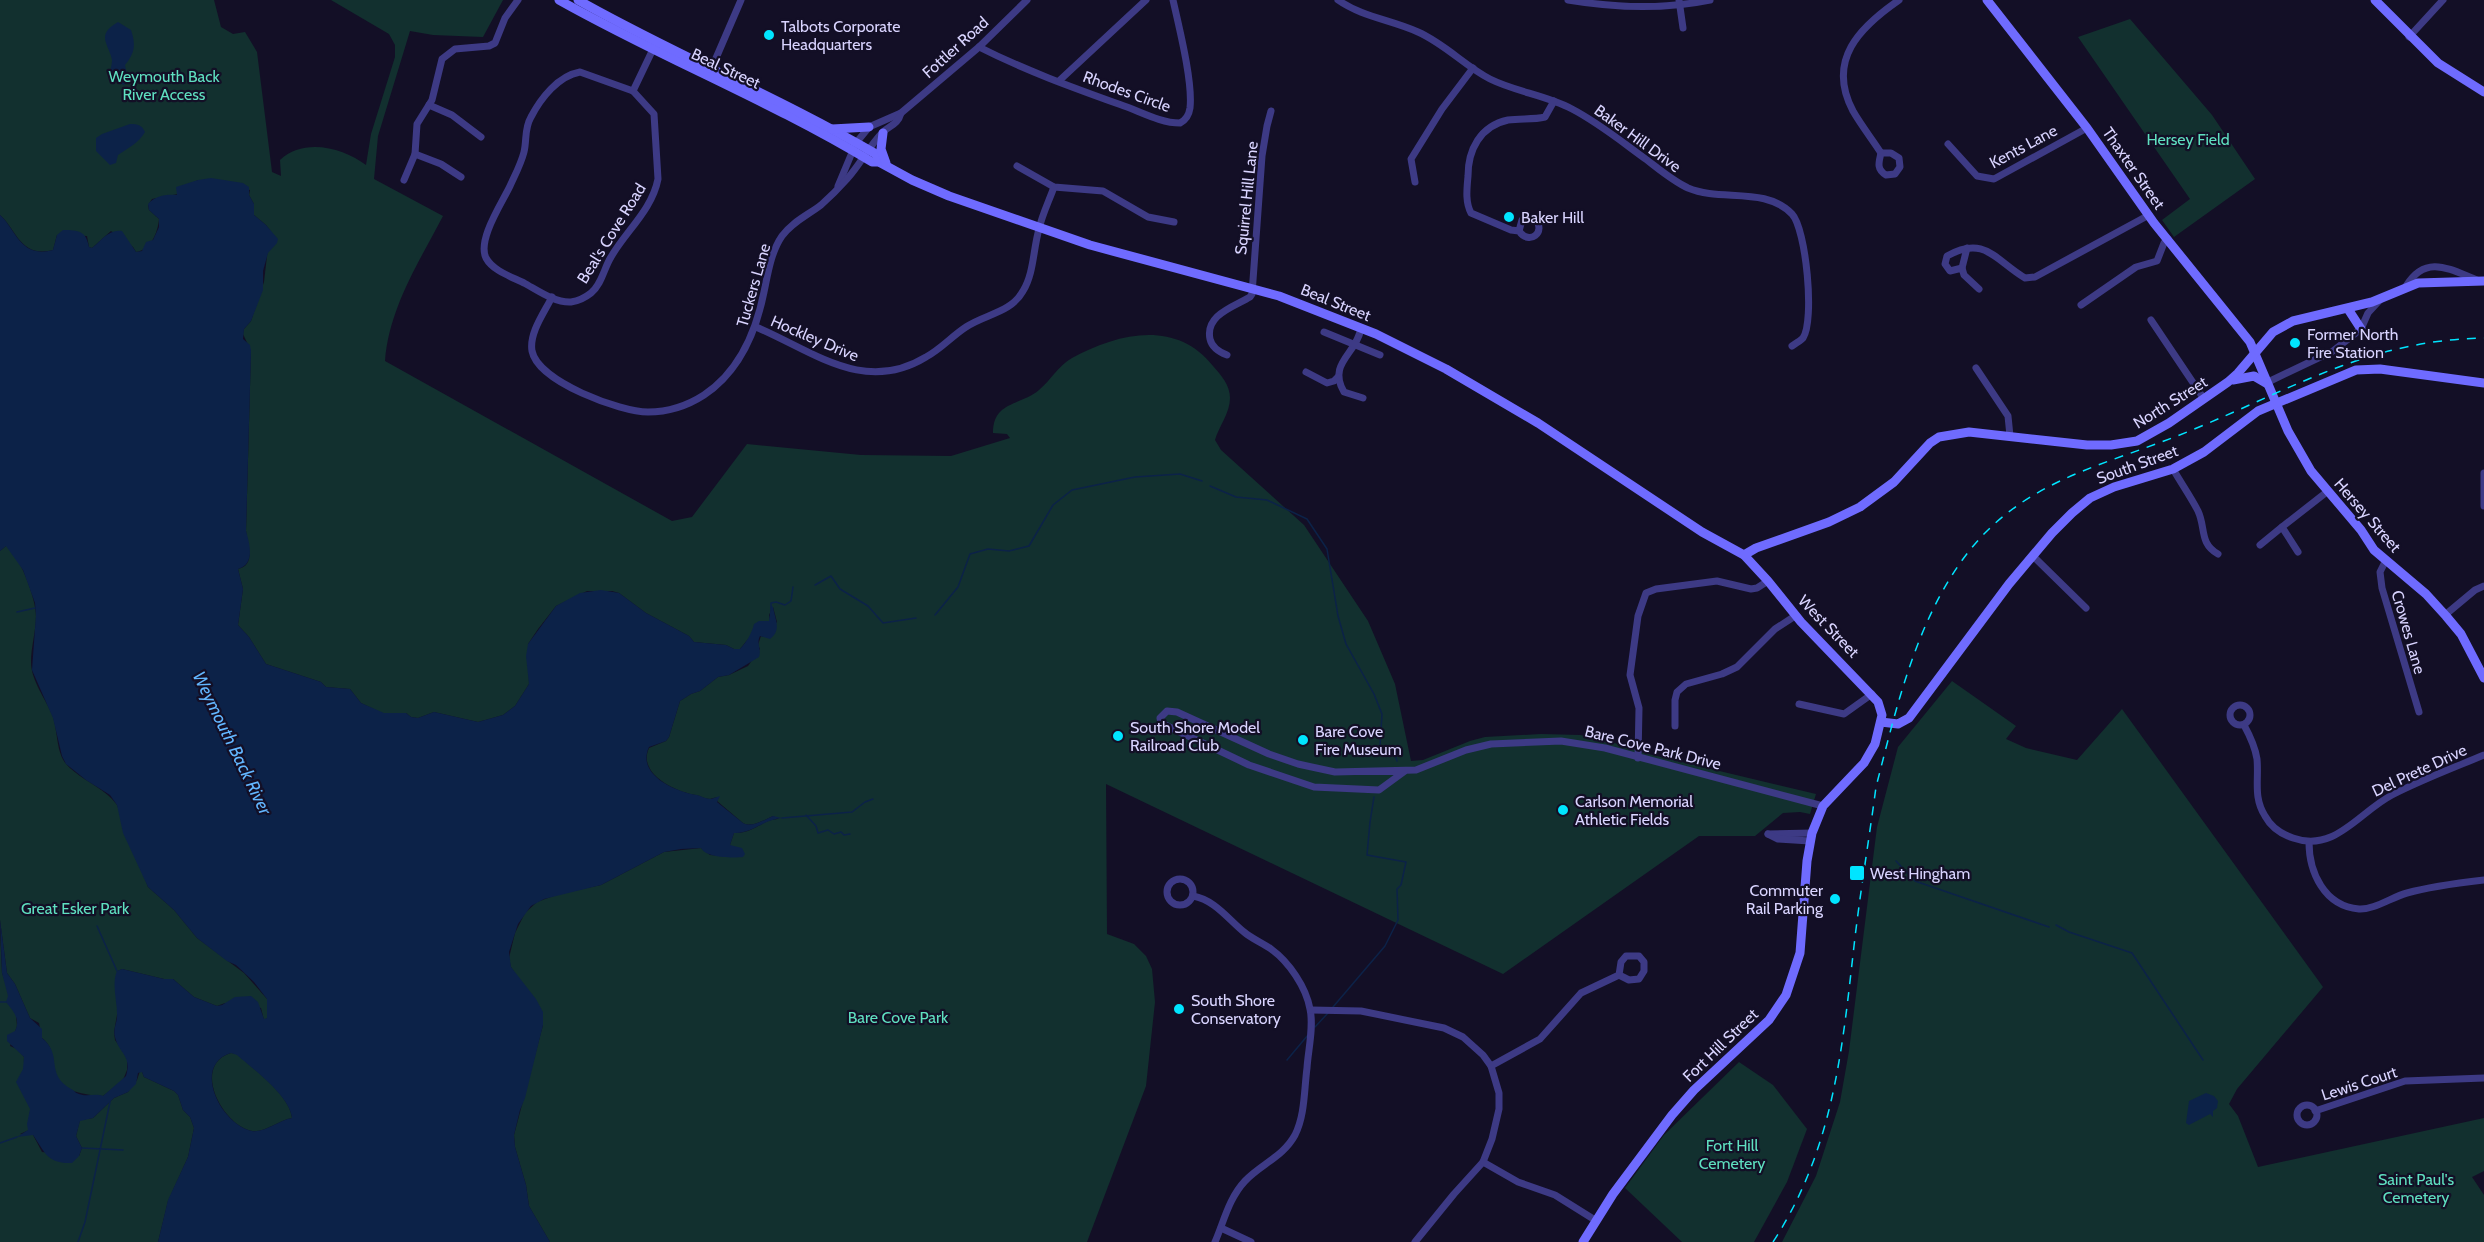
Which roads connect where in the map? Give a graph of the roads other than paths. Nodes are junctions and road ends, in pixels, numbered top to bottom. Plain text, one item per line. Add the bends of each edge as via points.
1 (518, 0) edge
2 (559, 0) edge
3 (578, 0) edge
4 (741, 0) edge
5 (1027, 0) edge
6 (1146, 0) edge
7 (1173, 0) edge
8 (1338, 0) edge
9 (1568, 0) edge
10 (1710, 0) edge
11 (1899, 0) edge
12 (1987, 0) edge
13 (2375, 0) edge
14 (2443, 0) edge
15 (1680, 3) edge
16 (1683, 28) dead end
17 (2409, 37) junction
18 (655, 46) junction
19 (979, 47) junction
20 (1473, 68) junction
21 (710, 72) junction
22 (1060, 80) junction
23 (633, 91) junction
24 (2484, 92) edge
25 (1554, 101) junction
26 (429, 105) junction
27 (1271, 111) dead end
28 (901, 113) junction
29 (869, 127) junction
30 (830, 128) junction
31 (2086, 128) junction
32 (883, 133) junction
33 (481, 137) dead end
34 (1948, 144) dead end
35 (854, 147) junction
36 (1881, 153) dead end
37 (415, 154) junction
38 (867, 154) junction
39 (1017, 166) dead end
40 (888, 168) junction
41 (461, 177) dead end
42 (404, 180) dead end
43 (1415, 182) dead end
44 (1054, 187) junction
45 (837, 189) junction
46 (2149, 215) junction
47 (1174, 222) dead end
48 (1039, 227) junction
49 (1519, 231) dead end
50 (2168, 239) junction
51 (1967, 248) junction
52 (1962, 268) junction
53 (2482, 281) edge
54 (2406, 286) junction
55 (1252, 288) junction
56 (1979, 289) dead end
57 (552, 297) junction
58 (2382, 297) junction
59 (2081, 305) dead end
60 (2348, 309) junction
61 (2151, 320) dead end
62 (756, 327) junction
63 (1361, 328) junction
64 (2361, 329) junction
65 (1323, 332) dead end
66 (1356, 345) junction
67 (1792, 346) dead end
68 (2254, 354) junction
69 (1227, 355) dead end
70 (1380, 355) dead end
71 (1976, 368) dead end
72 (1306, 372) dead end
73 (1338, 377) junction
74 (2228, 382) junction
75 (2266, 382) junction
76 (2484, 383) edge
77 (1363, 398) dead end
78 (2204, 399) junction
79 (2275, 404) junction
80 (2010, 436) junction
81 (2173, 469) junction
82 (2484, 472) edge
83 (2328, 490) junction
84 (2484, 506) edge
85 (2282, 527) junction
86 (2260, 544) dead end
87 (1766, 546) junction
88 (2298, 552) dead end
89 (2218, 554) dead end
90 (1744, 555) junction
91 (2032, 556) junction
92 (2386, 560) junction
93 (1753, 564) junction
94 (1768, 581) junction
95 (2484, 586) edge
96 (2086, 608) dead end
97 (1796, 615) junction
98 (2445, 615) junction
99 (2484, 678) edge
100 (1872, 694) junction
101 (1799, 704) dead end
102 (2419, 712) dead end
103 (1881, 722) junction
104 (2244, 724) dead end
105 (1674, 726) dead end
106 (2484, 755) edge
107 (1638, 758) junction
108 (1405, 771) junction
109 (1823, 806) junction
110 (1811, 837) junction
111 (2309, 842) junction
112 (2484, 880) edge
113 (1193, 896) dead end
114 (1619, 975) dead end
115 (1311, 1010) junction
116 (1491, 1066) junction
117 (2484, 1077) edge
118 (2316, 1111) dead end
119 (1483, 1162) junction
120 (1595, 1220) junction
121 (1221, 1228) junction
122 (1215, 1242) edge
123 (1251, 1242) edge
124 (1414, 1242) edge
125 (1583, 1242) edge

1 - 26 street via 495,43 455,48 442,59
2 - 18 street, Beal Street
3 - 18 street, Beal Street
4 - 21 street
5 - 19 street, Fottler Road
6 - 22 street
7 - 22 street, Rhodes Circle via 1189,92 1190,109 1184,122 1166,121
8 - 20 street, Baker Hill Drive via 1358,12 1420,32
9 - 15 street via 1622,7
10 - 15 street
11 - 36 street via 1859,33 1845,68 1849,101
12 - 31 street, Thaxter Street
13 - 17 street
14 - 17 street
15 - 16 street
17 - 24 street via 2438,63
18 - 21 street, Beal Street
18 - 23 street
19 - 22 street, Rhodes Circle
19 - 28 street, Fottler Road
20 - 25 street, Baker Hill Drive via 1499,83
20 - 43 street via 1411,159
21 - 30 street, Beal Street via 777,99
21 - 35 street, Beal Street
23 - 57 street, Beal's Cove Road via 654,114 657,189 592,292 569,302
23 - 57 street, Beal's Cove Road via 573,73 546,96 527,124 524,154 488,231 484,249 494,268
25 - 49 street via 1545,117 1507,120 1490,128 1476,140 1470,156 1467,202 1472,213
25 - 67 street, Baker Hill Drive via 1605,129 1687,188 1755,197 1779,204 1793,215 1799,227 1810,288 1803,337
26 - 33 street via 452,115
26 - 37 street via 417,124
27 - 55 street, Squirrel Hill Lane via 1262,156
28 - 29 street, Fottler Road
28 - 32 street, Fottler Road via 898,121
29 - 30 street
29 - 35 street, Fottler Road
30 - 35 street, Beal Street
31 - 34 street, Kents Lane via 1994,179 1977,176
31 - 46 street, Thaxter Street
32 - 38 street, Fottler Road
32 - 40 street via 881,149
35 - 38 street, Beal Street
35 - 45 street, Tuckers Lane
37 - 41 street
37 - 42 street
38 - 40 street, Beal Street
38 - 45 street, Tuckers Lane
39 - 44 street
40 - 48 street, Beal Street via 957,199
44 - 47 street via 1103,190 1148,217
44 - 48 street, Hockley Drive
45 - 62 street, Tuckers Lane via 790,228 778,244
46 - 50 street, Thaxter Street
46 - 51 street via 2035,277 2025,278 1982,248
48 - 55 street, Beal Street via 1114,252
48 - 62 street, Hockley Drive via 1029,277 1016,301 974,322 927,357 905,368 857,372
50 - 59 street via 2157,261 2136,267
50 - 68 street, Thaxter Street via 2250,342
51 - 52 street
51 - 52 street via 1947,256 1945,264 1950,271
52 - 56 street
53 - 54 street, North Street via 2436,280
53 - 54 street via 2438,266 2419,271
54 - 58 street, North Street
55 - 63 street, Beal Street
55 - 69 street via 1250,297 1224,311 1212,323 1211,342
57 - 62 street, Tuckers Lane via 532,338 535,361 561,382 634,411 678,408 711,390 739,360
58 - 60 street, North Street
58 - 64 street
60 - 64 street
60 - 68 street, North Street via 2314,314 2286,324 2273,332
61 - 78 street
63 - 66 street
63 - 90 street, Beal Street via 1472,382 1702,532
64 - 75 street via 2333,351
65 - 66 street
66 - 70 street
66 - 73 street via 1341,364
68 - 74 street, North Street
68 - 75 street, Hersey Street
71 - 80 street via 2008,416
72 - 73 street via 1327,383
73 - 77 street via 1344,392
74 - 75 street via 2251,376
74 - 78 street, North Street
75 - 79 street, Hersey Street
76 - 79 street, South Street via 2367,369 2330,379
78 - 80 street, North Street via 2137,441 2087,445
79 - 81 street, South Street via 2251,415 2204,452
79 - 83 street, Hersey Street via 2298,450
80 - 87 street, North Street via 1962,432 1939,437 1873,498 1829,522
81 - 89 street via 2196,508 2204,540
81 - 91 street, South Street via 2090,498
82 - 84 street
83 - 85 street
83 - 92 street, Hersey Street
85 - 86 street
85 - 88 street
87 - 90 street, North Street
87 - 93 street
90 - 93 street, West Street
91 - 96 street
91 - 103 street, South Street via 1910,718 1898,723
92 - 98 street, Hersey Street
92 - 102 street, Crowes Lane via 2380,572 2382,588
93 - 94 street, West Street
94 - 97 street, West Street
94 - 107 street via 1751,589 1717,580 1646,593 1638,616 1630,675 1639,708
95 - 98 street
97 - 100 street, West Street
97 - 105 street via 1775,629 1737,667 1686,684 1677,692
98 - 99 street, Hersey Street
100 - 101 street via 1844,714
100 - 103 street, West Street via 1882,710
103 - 109 street, Fort Hill Street via 1868,757
104 - 111 street via 2256,755 2257,794 2264,814 2273,828
106 - 111 street, Del Prete Drive via 2389,796 2336,836
107 - 108 street, Bare Cove Park Drive via 1582,743 1509,743 1477,746 1425,768
107 - 109 street, Bare Cove Park Drive
108 - 108 street, Bare Cove Park Drive via 1353,773 1315,769 1251,747 1177,712 1167,711 1160,718 1161,723 1232,758 1314,787 1379,790
109 - 110 street, Fort Hill Street
110 - 110 street via 1768,834 1778,839
110 - 120 street, Fort Hill Street via 1800,953 1786,995 1769,1020 1687,1098
111 - 112 street via 2312,871 2321,888 2335,900 2360,909 2413,891
113 - 115 street via 1216,907 1285,961
114 - 116 street via 1581,993 1540,1039
115 - 116 street via 1361,1011 1437,1026 1463,1037
115 - 121 street via 1305,1099 1299,1127 1283,1151 1241,1186 1228,1206
116 - 119 street via 1499,1093 1498,1109
117 - 118 street, Lewis Court via 2405,1081
119 - 120 street via 1510,1179 1555,1195
119 - 124 street
120 - 125 street, Fort Hill Street
121 - 122 street
121 - 123 street

